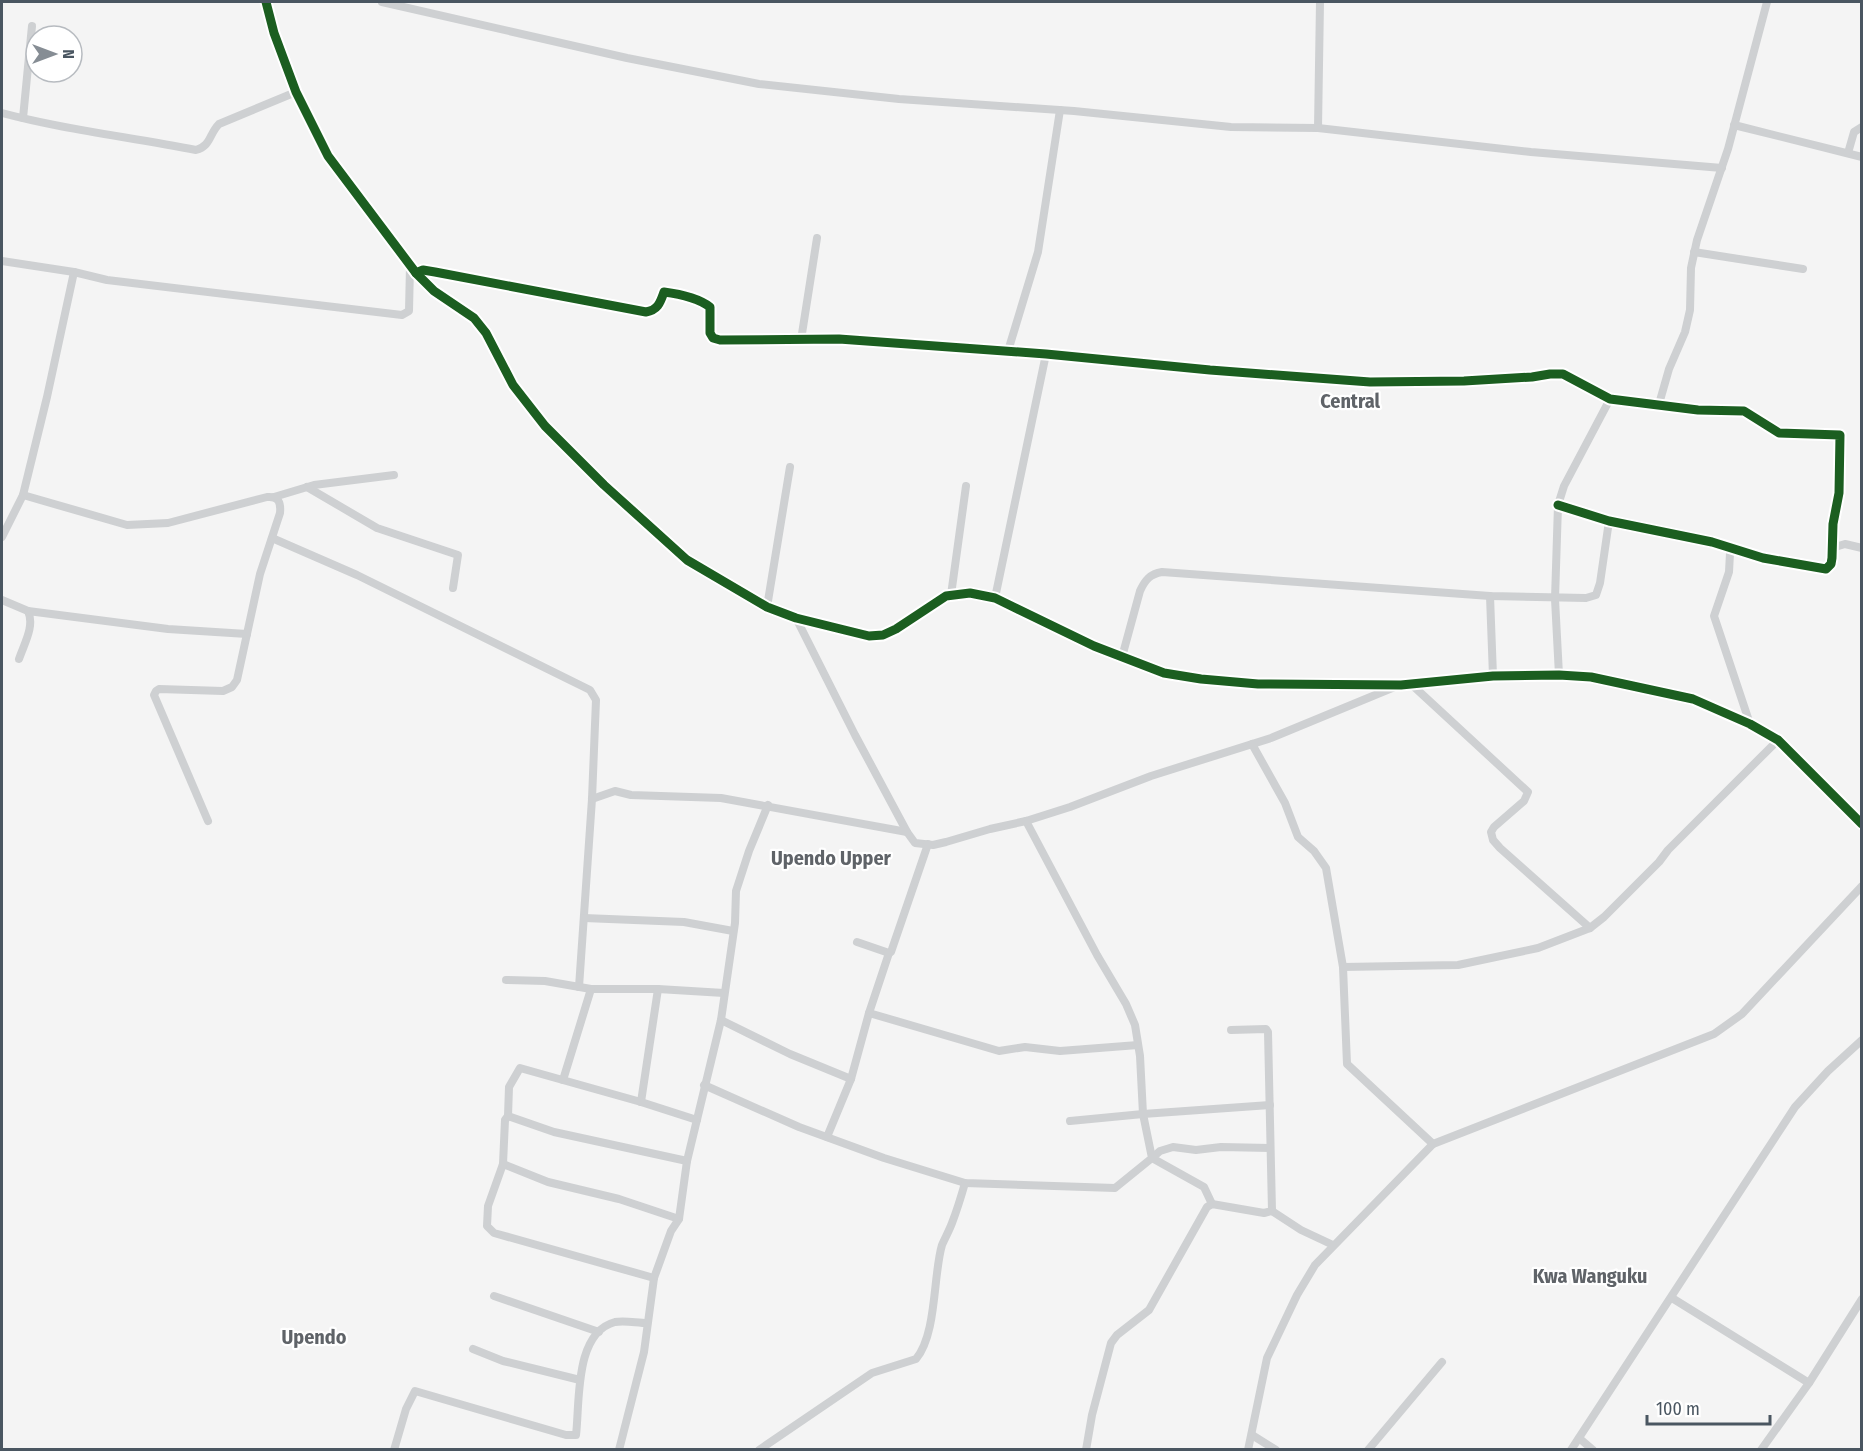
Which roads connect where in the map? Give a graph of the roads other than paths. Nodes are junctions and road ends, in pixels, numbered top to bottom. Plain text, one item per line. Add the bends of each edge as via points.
1 (266, 2) edge
2 (382, 2) edge
3 (1320, 2) edge
4 (1767, 2) edge
5 (26, 84) edge
6 (296, 92) junction
7 (1060, 110) junction
8 (2, 113) edge
9 (23, 118) junction
10 (1734, 125) junction
11 (1862, 127) edge
12 (1318, 128) junction
13 (1848, 153) junction
14 (1862, 157) edge
15 (1722, 168) junction
16 (817, 238) dead end
17 (1694, 252) junction
18 (2, 261) edge
19 (410, 266) junction
20 (1803, 270) dead end
21 (74, 272) junction
22 (416, 273) junction
23 (801, 340) junction
24 (1008, 351) junction
25 (1046, 354) junction
26 (1610, 399) junction
27 (1659, 404) junction
28 (790, 467) dead end
29 (394, 475) dead end
30 (966, 486) dead end
31 (307, 487) junction
32 (23, 495) junction
33 (274, 496) junction
34 (1558, 505) junction
35 (1609, 521) junction
36 (2, 537) edge
37 (272, 538) junction
38 (1832, 548) junction
39 (1862, 548) edge
40 (1733, 549) junction
41 (453, 588) dead end
42 (951, 595) junction
43 (1490, 596) junction
44 (996, 598) junction
45 (1556, 599) junction
46 (2, 600) edge
47 (767, 607) junction
48 (28, 611) junction
49 (796, 618) junction
50 (247, 634) junction
51 (1122, 657) junction
52 (19, 659) dead end
53 (1559, 675) junction
54 (1492, 676) junction
55 (1411, 684) junction
56 (1401, 685) junction
57 (1750, 724) junction
58 (1778, 741) junction
59 (1252, 744) junction
60 (592, 799) junction
61 (768, 805) junction
62 (208, 821) dead end
63 (1026, 821) junction
64 (1862, 824) edge
65 (908, 832) junction
66 (928, 844) junction
67 (1862, 886) edge
68 (584, 918) junction
69 (1590, 928) junction
70 (733, 931) junction
71 (857, 942) dead end
72 (889, 953) junction
73 (1343, 967) junction
74 (506, 980) dead end
75 (579, 987) junction
76 (591, 989) junction
77 (658, 989) junction
78 (724, 993) junction
79 (869, 1012) junction
80 (721, 1020) junction
81 (1232, 1030) dead end
82 (1862, 1040) edge
83 (1138, 1045) junction
84 (851, 1079) junction
85 (563, 1080) junction
86 (704, 1085) junction
87 (642, 1102) junction
88 (1270, 1105) junction
89 (1143, 1114) junction
90 (508, 1116) junction
91 (697, 1120) junction
92 (1070, 1121) dead end
93 (827, 1137) junction
94 (1432, 1144) junction
95 (1270, 1148) junction
96 (1152, 1158) junction
97 (687, 1161) junction
98 (503, 1164) junction
99 (965, 1183) junction
100 (1212, 1204) junction
101 (1272, 1210) junction
102 (679, 1219) junction
103 (1333, 1245) junction
104 (654, 1278) junction
105 (494, 1296) dead end
106 (1672, 1298) junction
107 (1862, 1299) edge
108 (647, 1323) junction
109 (598, 1332) junction
110 (473, 1350) dead end
111 (1442, 1362) dead end
112 (580, 1380) junction
113 (1809, 1383) junction
114 (1252, 1435) junction
115 (1579, 1438) junction
116 (394, 1449) edge
117 (619, 1449) edge
118 (759, 1449) edge
119 (1086, 1449) edge
120 (1248, 1449) edge
121 (1276, 1449) edge
122 (1368, 1449) edge
123 (1571, 1449) edge
124 (1593, 1449) edge
125 (1761, 1449) edge

1 - 6 street
2 - 7 street via 759,84
3 - 12 street
4 - 10 street
5 - 9 street
6 - 9 street via 219,124 204,148 196,150
6 - 19 street via 328,156
7 - 12 street via 1231,127
7 - 24 street via 1038,252
8 - 9 street
10 - 13 street
10 - 15 street
11 - 13 street via 1854,132
12 - 15 street
13 - 14 street
15 - 17 street
16 - 23 street
17 - 20 street
17 - 27 street via 1685,332
18 - 21 street
19 - 21 street via 409,311 402,315 108,280
19 - 22 street
21 - 32 street
22 - 23 street via 435,272 646,312 659,306 664,292 674,293 711,307 713,338
22 - 47 street via 434,291 474,318 513,385 545,426 604,485 687,560
23 - 24 street via 839,339
24 - 25 street
25 - 26 street via 1370,382 1563,374
25 - 44 street
26 - 27 street
26 - 34 street
27 - 38 street via 1744,411 1779,434 1840,435 1839,493
28 - 47 street
29 - 31 street
30 - 42 street
31 - 33 street
31 - 41 street via 377,528 458,555
32 - 33 street via 127,525 168,523
32 - 36 street
33 - 37 street via 281,506
34 - 35 street
34 - 45 street
35 - 40 street
35 - 45 street via 1596,595
37 - 50 street
37 - 60 street via 357,575 590,690 596,700
38 - 39 street via 1845,544
38 - 40 street via 1831,564 1826,569
40 - 57 street via 1714,616
42 - 44 street via 970,593
42 - 49 street via 883,635 869,636
43 - 45 street
43 - 51 street via 1162,572 1152,574 1144,584
43 - 54 street
44 - 51 street
45 - 53 street
46 - 48 street
47 - 49 street
48 - 50 street via 168,629
48 - 52 street via 30,627
49 - 65 street
50 - 62 street via 232,687 223,691 159,689 154,695
51 - 56 street via 1164,672 1201,679 1258,684
53 - 54 street
53 - 57 street via 1591,677 1693,699
54 - 55 street
55 - 56 street
55 - 69 street via 1528,792 1524,801 1494,827 1491,837
56 - 59 street
57 - 58 street
58 - 64 street
58 - 69 street
59 - 63 street
59 - 73 street via 1285,803 1298,837 1326,868
60 - 61 street via 615,791
60 - 68 street
61 - 65 street
61 - 70 street via 736,891
63 - 66 street
63 - 83 street via 1126,1004
65 - 66 street via 915,843
66 - 72 street
67 - 94 street via 1742,1014 1714,1034
68 - 70 street via 684,922
68 - 75 street
69 - 73 street via 1538,948 1458,965
70 - 78 street
71 - 72 street
72 - 79 street
73 - 94 street via 1347,1066
74 - 75 street
75 - 76 street
76 - 77 street
76 - 85 street
77 - 78 street
77 - 87 street
78 - 80 street
79 - 83 street via 999,1051
79 - 84 street
80 - 84 street
80 - 86 street
81 - 88 street via 1268,1032
82 - 106 street via 1795,1107
83 - 89 street
84 - 93 street
85 - 87 street
85 - 90 street via 520,1068 509,1087
86 - 91 street
86 - 93 street
87 - 91 street
88 - 89 street
88 - 95 street
89 - 92 street
89 - 96 street
90 - 97 street via 554,1132
90 - 98 street
91 - 97 street
93 - 99 street
94 - 103 street
95 - 96 street via 1173,1147
95 - 101 street
96 - 99 street via 1115,1188
96 - 100 street via 1204,1187
97 - 102 street
98 - 102 street via 548,1182
98 - 104 street via 488,1206 487,1226 494,1233
99 - 118 street via 942,1246 936,1293 920,1354 916,1359 872,1373
100 - 101 street via 1264,1213
100 - 119 street via 1201,1215 1149,1310 1111,1343
101 - 103 street
102 - 104 street
103 - 114 street via 1297,1295 1266,1358
104 - 108 street
105 - 109 street
106 - 113 street
106 - 115 street
107 - 113 street
108 - 109 street via 614,1323
108 - 117 street via 644,1352
109 - 112 street via 584,1355
110 - 112 street
111 - 122 street
112 - 116 street via 576,1435 415,1391
113 - 125 street
114 - 120 street
114 - 121 street
115 - 123 street
115 - 124 street

